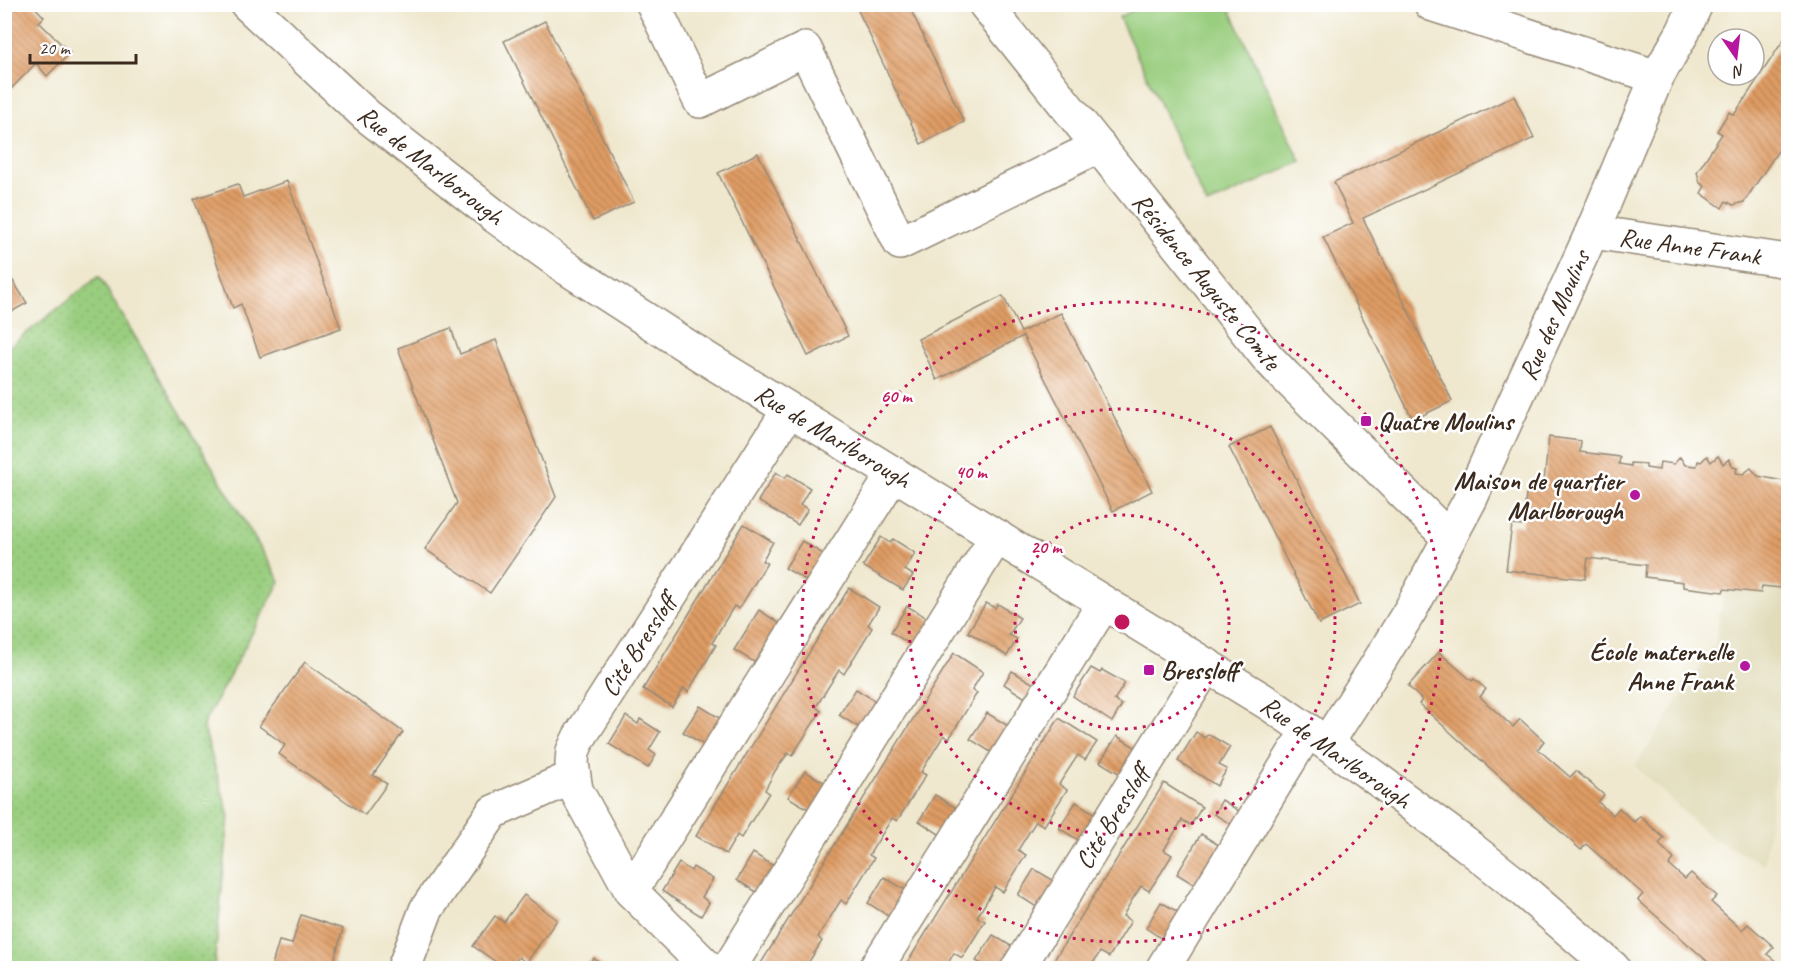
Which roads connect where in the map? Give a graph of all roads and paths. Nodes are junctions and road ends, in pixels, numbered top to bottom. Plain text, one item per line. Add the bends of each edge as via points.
1 (247, 4) edge
2 (653, 4) edge
3 (986, 4) edge
4 (1431, 4) edge
5 (1676, 4) edge
6 (1696, 4) edge
7 (1657, 76) junction
8 (1099, 146) junction
9 (1592, 232) junction
10 (1788, 261) edge
11 (789, 410) junction
12 (894, 473) junction
13 (997, 536) junction
14 (1449, 538) junction
15 (1104, 603) junction
16 (1207, 666) junction
17 (1317, 736) junction
18 (573, 777) junction
19 (631, 891) junction
20 (404, 969) edge
21 (708, 969) edge
22 (729, 969) edge
23 (876, 969) edge
24 (1018, 969) edge
25 (1163, 969) edge
26 (1613, 969) edge

1 - 11 street, Rue de Marlborough via 366,115 496,217 610,298
2 - 8 street via 700,101 805,49 900,243
3 - 8 street, Résidence Auguste Comte
4 - 7 street
5 - 7 street
6 - 7 street, Rue des Moulins
7 - 9 street, Rue des Moulins
8 - 14 street, Résidence Auguste Comte via 1267,357
9 - 10 street, Rue Anne Frank
9 - 14 street, Rue des Moulins
11 - 12 street, Rue de Marlborough
11 - 18 street, Cité Bressloff via 579,738 573,751
12 - 13 street, Rue de Marlborough
12 - 19 street
13 - 15 street, Rue de Marlborough
13 - 22 street
14 - 17 street, Rue des Moulins via 1405,618
15 - 16 street, Rue de Marlborough
15 - 23 street
16 - 17 street, Rue de Marlborough
16 - 24 street, Cité Bressloff
17 - 25 street
17 - 26 street, Rue de Marlborough via 1488,862
18 - 19 street, Cité Bressloff via 576,790
18 - 20 street via 493,812 426,910
19 - 21 street, Cité Bressloff

